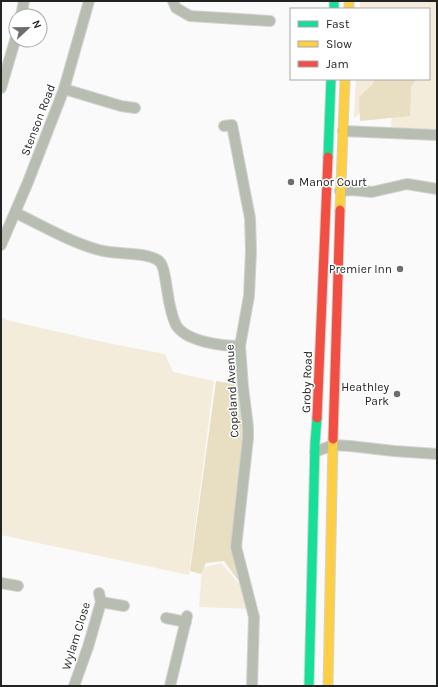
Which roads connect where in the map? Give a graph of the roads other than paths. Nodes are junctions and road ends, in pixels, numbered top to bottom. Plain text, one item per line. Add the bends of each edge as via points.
1 (89, 1) edge
2 (173, 1) edge
3 (270, 21) dead end
4 (13, 48) edge
5 (331, 80) edge
6 (345, 80) edge
7 (1, 88) edge
8 (64, 89) junction
9 (136, 108) dead end
10 (224, 126) dead end
11 (343, 131) junction
12 (437, 134) edge
13 (437, 189) edge
14 (340, 191) junction
15 (16, 212) junction
16 (1, 245) edge
17 (240, 346) junction
18 (333, 445) junction
19 (315, 452) junction
20 (437, 454) edge
21 (2, 583) edge
22 (18, 586) dead end
23 (1, 593) edge
24 (124, 606) dead end
25 (166, 618) dead end
26 (74, 686) edge
27 (170, 686) edge
28 (252, 686) edge
29 (309, 686) edge
30 (328, 686) edge

1 - 8 street, Stenson Road
2 - 3 street via 176,8 190,16
4 - 7 street
5 - 19 main road, Groby Road
6 - 11 main road
8 - 9 street
8 - 15 street, Stenson Road
10 - 17 street, Copeland Avenue via 232,125 250,218 252,251 249,296
11 - 12 street
11 - 14 main road
13 - 14 street via 406,184 372,192
14 - 18 main road
15 - 16 street, Stenson Road
15 - 17 street via 85,246 158,260 162,264 172,315 182,332 202,340
17 - 28 street, Copeland Avenue via 248,436 236,547 254,617
18 - 19 street
18 - 20 street
18 - 30 main road
19 - 29 main road, Groby Road
21 - 22 street
21 - 23 street
24 - 26 street, Wylam Close via 100,598 88,647
25 - 27 street via 186,619

